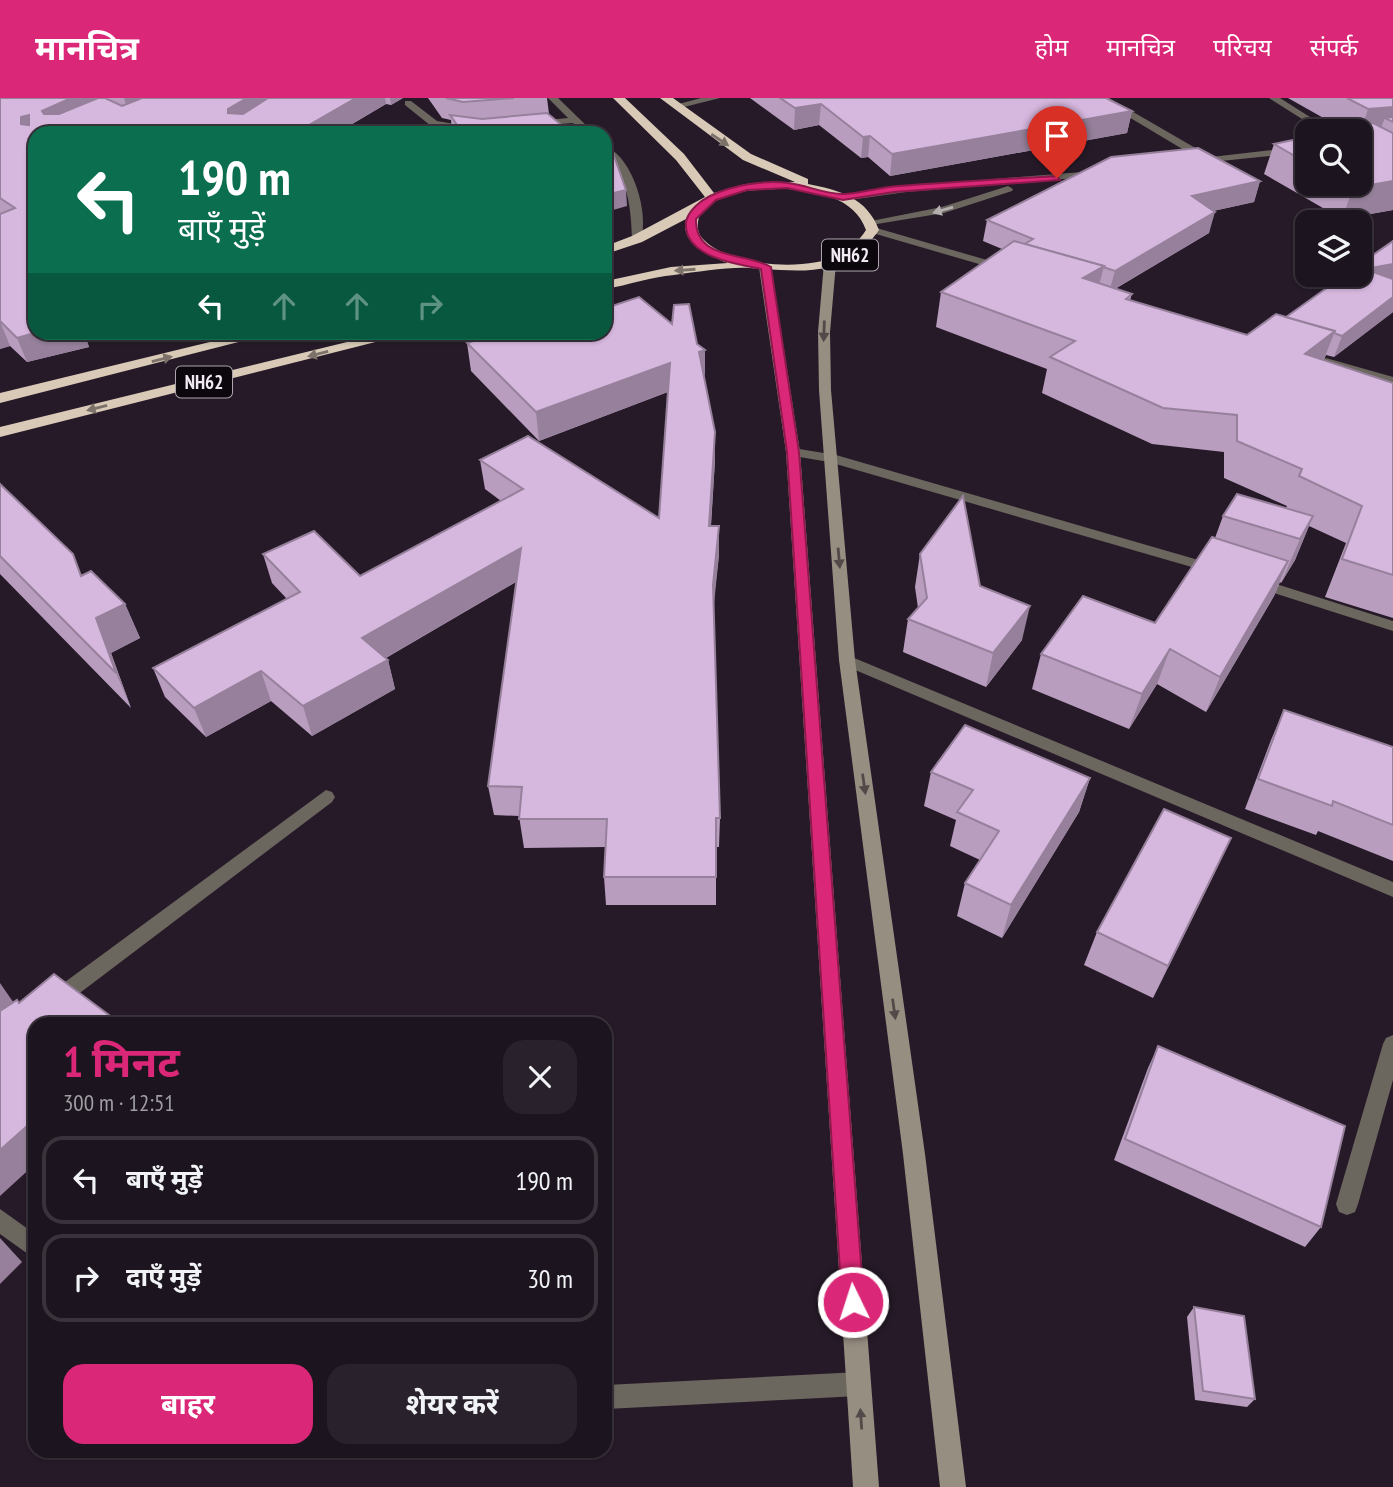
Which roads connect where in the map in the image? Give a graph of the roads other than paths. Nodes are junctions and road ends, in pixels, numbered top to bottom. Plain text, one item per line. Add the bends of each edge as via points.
1 (553, 98) edge
2 (619, 98) edge
3 (715, 98) edge
4 (1102, 98) edge
5 (1274, 98) edge
6 (671, 102) edge
7 (408, 103) dead end
8 (1308, 119) edge
9 (576, 120) junction
10 (521, 125) edge
11 (446, 126) edge
12 (582, 126) edge
13 (1295, 150) edge
14 (612, 156) edge
15 (1210, 161) junction
16 (1182, 164) edge
17 (1114, 172) edge
18 (1031, 181) junction
19 (827, 192) junction
20 (712, 198) junction
21 (843, 198) junction
22 (698, 208) junction
23 (872, 226) junction
24 (637, 239) junction
25 (612, 248) edge
26 (830, 263) junction
27 (759, 266) junction
28 (1017, 272) edge
29 (612, 284) edge
30 (238, 340) edge
31 (375, 340) edge
32 (1315, 359) edge
33 (1393, 381) edge
34 (0, 398) edge
35 (0, 432) edge
36 (793, 452) junction
37 (831, 458) junction
38 (1393, 626) edge
39 (848, 660) junction
40 (326, 797) dead end
41 (1393, 890) edge
42 (34, 1017) edge
43 (1393, 1044) edge
44 (1347, 1204) dead end
45 (0, 1220) edge
46 (28, 1242) edge
47 (859, 1384) junction
48 (612, 1397) edge
49 (866, 1487) edge
50 (953, 1487) edge

1 - 9 street
2 - 20 highway via 680,157
3 - 6 street
4 - 15 street
5 - 8 street
6 -> 19 highway, NH62 via 747,157
7 - 11 street via 434,124
9 - 10 street
9 - 12 street
13 - 15 street
14 - 24 street via 630,178
15 - 16 street
17 - 18 street
18 - 21 street via 894,189
18 -> 23 street via 944,210
19 - 20 highway, NH62 via 766,185
19 - 21 highway, NH62
20 - 22 highway, NH62
21 - 23 highway, NH62 via 861,209
22 - 24 highway, NH62
22 - 27 highway, NH62 via 691,230 698,241 729,260
23 - 26 highway, NH62 via 867,243
23 - 28 street
24 - 25 highway, NH62
26 - 27 highway, NH62
26 -> 37 main road via 824,332
27 -> 29 highway, NH62 via 671,271
27 - 36 main road
34 -> 30 highway, NH62
31 -> 35 highway, NH62
32 - 33 street
36 - 37 street
36 - 47 main road
37 - 38 street
37 -> 39 main road
39 - 41 street
39 -> 50 main road
40 - 42 street
43 - 44 street
45 - 46 street
47 - 48 street
49 -> 47 main road

